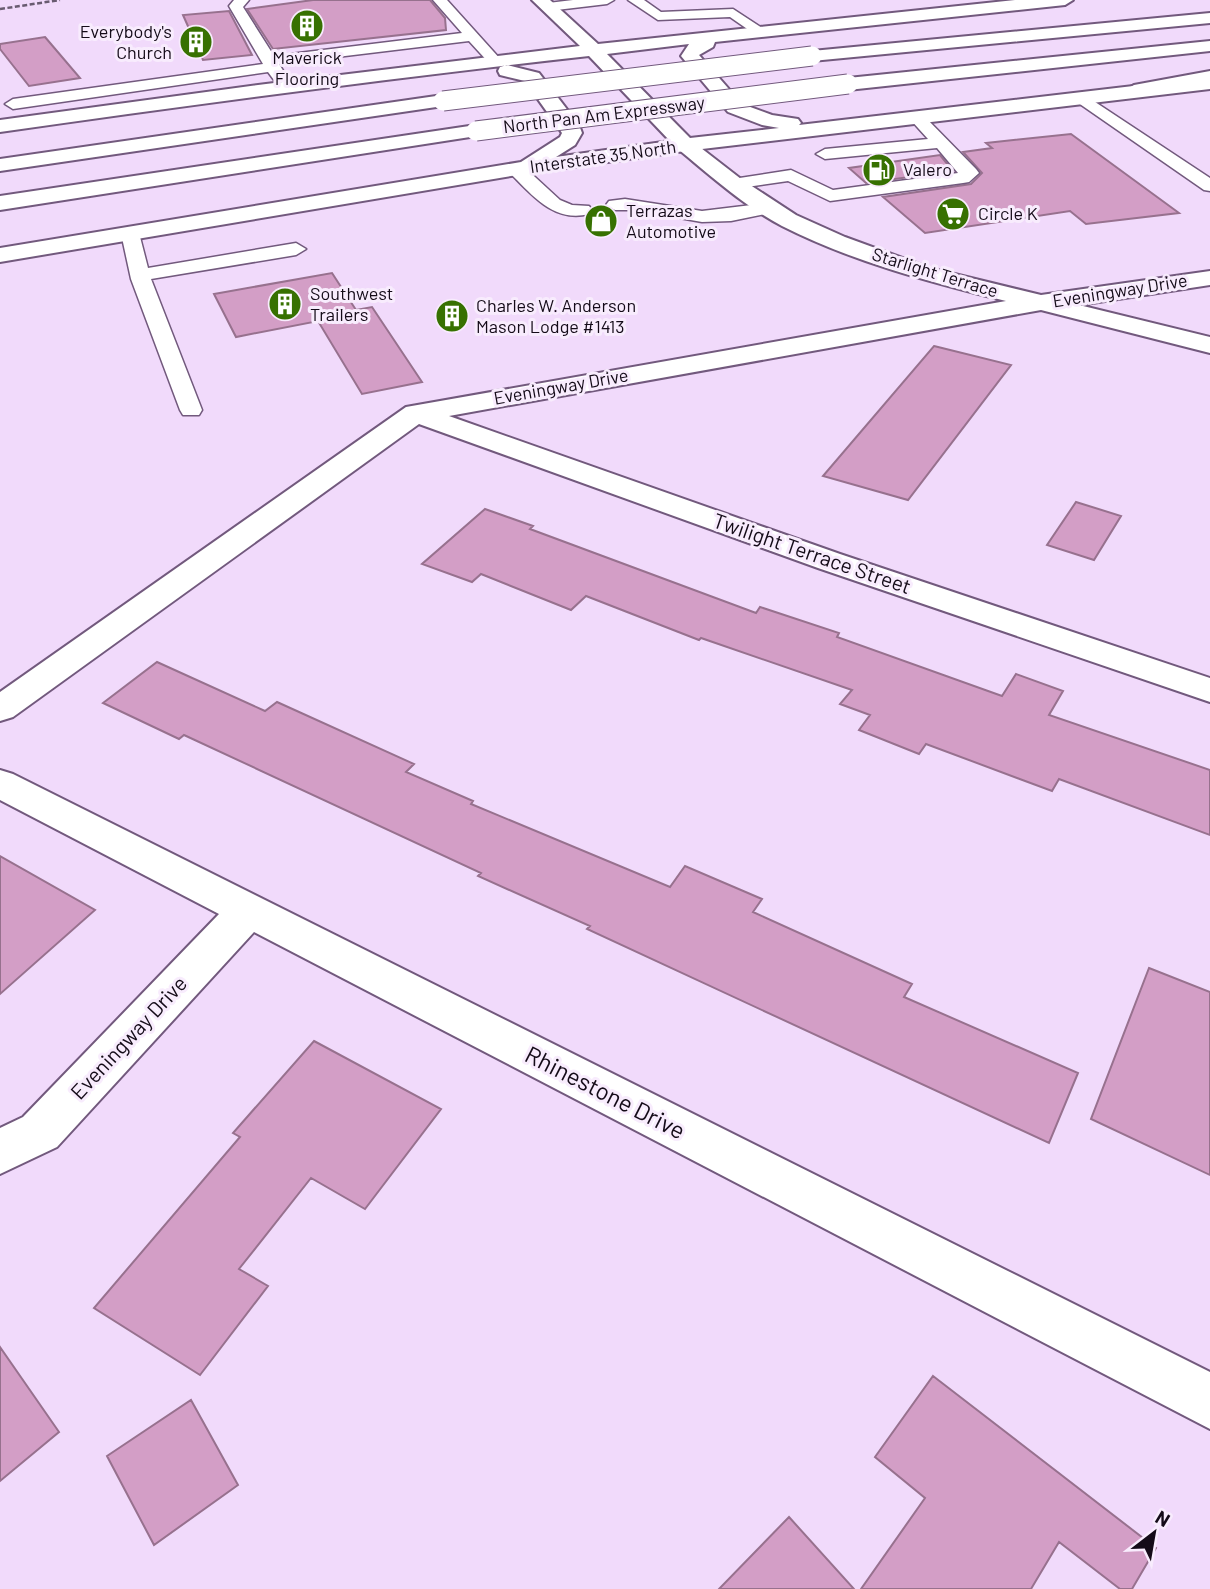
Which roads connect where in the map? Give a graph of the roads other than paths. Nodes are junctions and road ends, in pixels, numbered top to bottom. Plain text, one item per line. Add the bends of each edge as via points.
1 (242, 0) edge
2 (440, 0) edge
3 (607, 0) edge
4 (635, 0) edge
5 (1065, 0) edge
6 (544, 3) edge
7 (1210, 18) edge
8 (758, 30) junction
9 (355, 31) dead end
10 (735, 33) junction
11 (474, 36) junction
12 (1210, 46) edge
13 (369, 48) junction
14 (593, 50) junction
15 (495, 61) junction
16 (270, 64) junction
17 (455, 66) junction
18 (389, 73) junction
19 (1210, 77) edge
20 (1210, 83) edge
21 (286, 87) junction
22 (1134, 91) junction
23 (1083, 99) junction
24 (917, 118) junction
25 (23, 123) junction
26 (0, 126) edge
27 (846, 127) junction
28 (799, 132) junction
29 (942, 143) junction
30 (684, 145) junction
31 (808, 164) junction
32 (0, 165) edge
33 (520, 168) junction
34 (733, 184) junction
35 (1210, 186) edge
36 (0, 203) edge
37 (615, 205) dead end
38 (769, 208) junction
39 (583, 210) dead end
40 (130, 233) junction
41 (296, 249) dead end
42 (0, 255) edge
43 (140, 275) junction
44 (1210, 278) edge
45 (1040, 303) junction
46 (1210, 345) edge
47 (191, 410) dead end
48 (416, 413) junction
49 (1210, 690) edge
50 (0, 709) edge
51 (0, 783) edge
52 (248, 911) junction
53 (0, 1152) edge
54 (1210, 1401) edge

1 - 16 lane via 236,6
2 - 11 lane
3 - 6 lane
4 - 8 lane via 658,16 733,13
5 - 8 main road
6 - 14 main road, Starlight Terrace
7 - 32 main road, North Pan Am Expressway, bridge via 813,56 443,101
8 - 10 main road
9 - 13 lane
10 - 14 main road
10 - 27 main road via 694,49 690,56 735,108 769,121
11 - 13 lane
11 - 15 lane
12 - 36 main road, North Pan Am Expressway, bridge via 848,84 477,131
13 - 16 lane
13 - 18 lane
14 - 15 main road
14 - 30 main road, Starlight Terrace
15 - 17 main road
16 - 21 lane
16 - 25 lane via 10,97
17 - 18 main road
17 - 33 main road via 532,77 569,125 568,141
18 - 21 main road
19 - 22 main road
20 - 22 main road, Interstate 35 North
21 - 25 main road
22 - 23 main road, Interstate 35 North
23 - 24 main road, Interstate 35 North
23 - 35 lane
24 - 27 main road, Interstate 35 North
24 - 29 lane
25 - 26 main road
27 - 28 main road, Interstate 35 North
28 - 30 main road, Interstate 35 North
28 - 31 lane
29 - 31 lane
29 - 31 lane via 970,173 963,178 830,196
30 - 33 main road, Interstate 35 North
30 - 34 main road, Starlight Terrace
31 - 34 lane
33 - 39 lane via 551,204 568,212
33 - 40 main road, Interstate 35 North
34 - 38 main road, Starlight Terrace
37 - 38 lane via 632,202 693,216 721,217
38 - 45 main road, Starlight Terrace via 837,242 922,273
40 - 42 main road, Interstate 35 North
40 - 43 lane
41 - 43 lane
43 - 47 lane
44 - 45 main road, Eveningway Drive
45 - 46 main road, Starlight Terrace
45 - 48 main road, Eveningway Drive
48 - 49 main road, Twilight Terrace Street via 829,561
48 - 50 main road, Eveningway Drive
51 - 52 main road, Rhinestone Drive
52 - 53 main road, Eveningway Drive via 40,1132
52 - 54 main road, Rhinestone Drive

